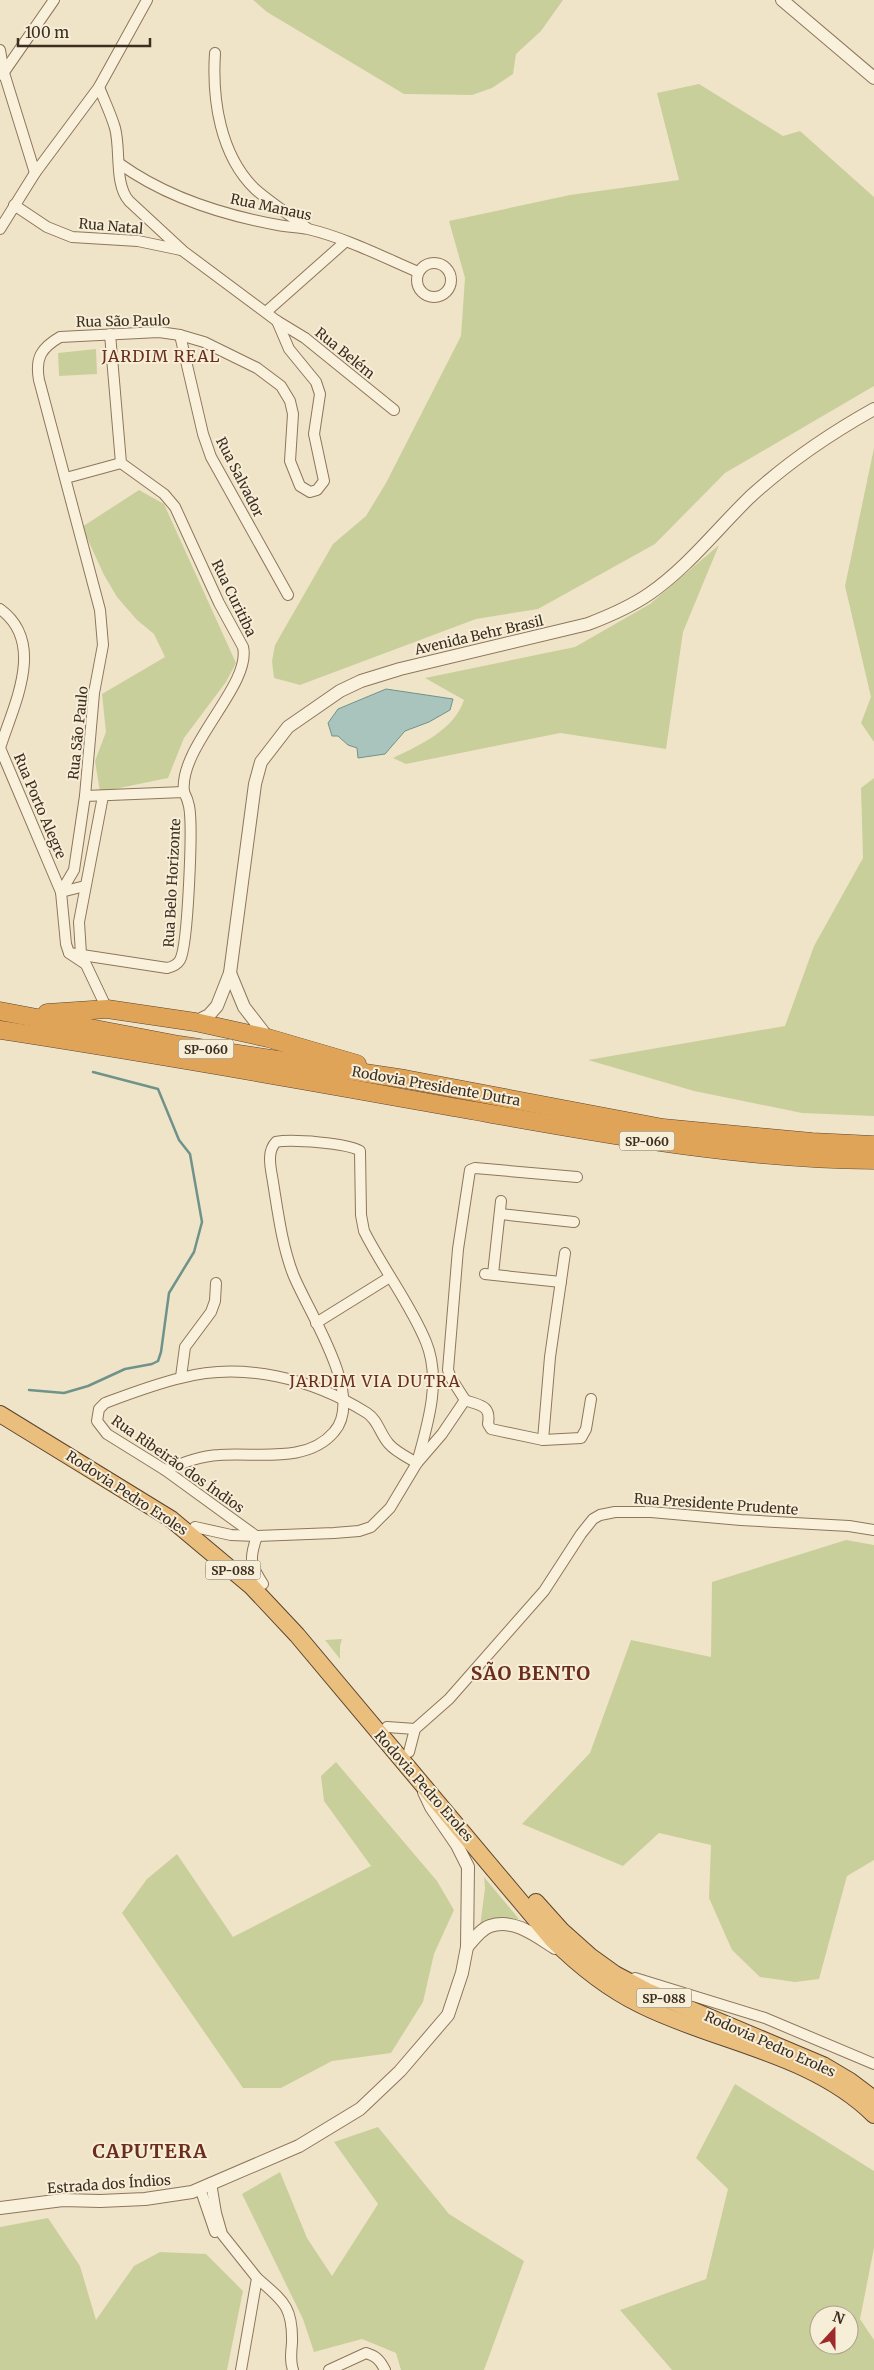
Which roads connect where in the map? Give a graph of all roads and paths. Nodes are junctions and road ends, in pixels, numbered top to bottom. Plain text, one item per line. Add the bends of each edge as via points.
1 (54, 0) edge
2 (147, 0) edge
3 (782, 0) edge
4 (0, 50) edge
5 (214, 53) dead end
6 (2, 75) edge
7 (874, 78) edge
8 (99, 87) junction
9 (120, 164) junction
10 (35, 173) junction
11 (14, 205) junction
12 (0, 229) edge
13 (308, 229) junction
14 (345, 242) junction
15 (183, 251) junction
16 (418, 272) dead end
17 (266, 312) junction
18 (277, 321) junction
19 (110, 334) junction
20 (180, 335) junction
21 (874, 408) edge
22 (394, 410) dead end
23 (121, 463) junction
24 (66, 478) junction
25 (288, 595) dead end
26 (0, 609) edge
27 (0, 748) edge
28 (184, 792) junction
29 (85, 796) junction
30 (103, 796) junction
31 (85, 886) junction
32 (61, 892) junction
33 (83, 959) junction
34 (230, 973) junction
35 (107, 1009) junction
36 (2, 1018) edge
37 (195, 1022) junction
38 (268, 1038) junction
39 (405, 1079) junction
40 (874, 1144) edge
41 (874, 1160) edge
42 (577, 1177) dead end
43 (501, 1201) dead end
44 (500, 1214) junction
45 (574, 1222) dead end
46 (565, 1253) dead end
47 (390, 1277) junction
48 (561, 1282) junction
49 (216, 1283) dead end
50 (316, 1323) junction
51 (181, 1378) junction
52 (591, 1399) dead end
53 (343, 1400) junction
54 (465, 1400) junction
55 (0, 1402) edge
56 (0, 1414) edge
57 (21, 1425) junction
58 (0, 1430) edge
59 (542, 1440) junction
60 (417, 1463) junction
61 (165, 1470) junction
62 (195, 1527) junction
63 (874, 1530) edge
64 (257, 1536) junction
65 (263, 1584) junction
66 (387, 1727) junction
67 (415, 1729) junction
68 (409, 1752) junction
69 (418, 1780) junction
70 (467, 1947) junction
71 (568, 1955) junction
72 (590, 1956) junction
73 (874, 2064) edge
74 (874, 2100) edge
75 (874, 2115) edge
76 (206, 2186) junction
77 (0, 2208) edge
78 (257, 2278) junction
79 (241, 2370) edge
80 (293, 2370) edge
81 (329, 2370) edge
82 (385, 2370) edge

1 - 6 street
2 - 8 street
3 - 7 street
4 - 6 street
5 - 13 street via 218,114 226,141 241,172 255,188
6 - 10 street
8 - 9 street, Rua São Paulo via 115,128
8 - 10 street
9 - 13 street, Rua Manaus via 172,194 241,216
9 - 15 street, Rua São Paulo via 124,195
10 - 11 street
11 - 12 street
11 - 15 street, Rua Natal via 47,227 72,237 138,241
13 - 14 street, Rua Manaus
14 - 16 street, Rua Manaus
14 - 17 street
15 - 17 street, Rua São Paulo
17 - 18 street, Rua São Paulo
18 - 20 street, Rua São Paulo via 289,349 316,382 320,394 314,434 324,481 317,490 310,492 300,486 290,461 293,414 281,386 240,358
18 - 22 street, Rua Belém via 305,338
19 - 20 street, Rua São Paulo via 159,332
19 - 23 street
19 - 24 street, Rua São Paulo via 60,337 40,352 37,371
20 - 25 street, Rua Salvador via 211,457
21 - 34 street, Avenida Behr Brasil via 772,478 650,594 617,613 588,624 418,664 361,681 340,691 288,727 261,762 254,784
23 - 24 street
23 - 28 street, Rua Curitiba via 164,494 175,507 245,655 238,677 201,738 182,782
24 - 29 street, Rua São Paulo via 100,610 103,645 94,692
26 - 27 street, Rua Porto Alegre via 14,623 20,636 24,664 24,678
27 - 32 street, Rua Porto Alegre
28 - 30 street
28 - 33 street, Rua Belo Horizonte via 189,805 191,830 186,921 179,962 167,968
29 - 30 street
29 - 32 street, Rua São Paulo via 74,870
30 - 31 street
31 - 32 street
31 - 33 street via 79,922
32 - 33 street, Rua Porto Alegre via 66,944 69,953
33 - 35 street, Rua Porto Alegre
34 - 37 street, Avenida Behr Brasil via 217,1006 209,1015
34 - 38 street via 244,1007
35 - 36 highway
35 - 37 highway
36 - 39 highway, Rodovia Presidente Dutra / SP-060
36 - 41 highway, Rodovia Presidente Dutra / SP-060 via 184,1059 653,1142 762,1156
37 - 38 highway
38 - 39 highway
39 - 40 highway, Rodovia Presidente Dutra / SP-060 via 662,1128 812,1142
42 - 54 street via 470,1170 458,1248 448,1370
43 - 44 street
44 - 45 street
44 - 48 street via 489,1274
46 - 48 street
47 - 50 street
47 - 50 street via 364,1231 361,1154 358,1149 287,1140 276,1142 270,1162 287,1254
47 - 60 street via 426,1344 432,1367 428,1421
48 - 59 street
49 - 51 street via 211,1312 185,1347
50 - 53 street via 341,1377
51 - 53 street, Rua Ribeirão dos Índios via 226,1372 271,1375 318,1388
51 - 61 street, Rua Ribeirão dos Índios via 105,1403 97,1416 106,1434
52 - 59 street via 586,1429 581,1438
53 - 60 street, Rua Ribeirão dos Índios via 371,1417 389,1444
53 - 61 street via 340,1424 324,1443 314,1448 285,1454 219,1455 192,1459
54 - 59 street via 488,1410 491,1429
54 - 60 street
55 - 62 highway, Rodovia Pedro Eroles / SP-088 via 176,1511
56 - 57 highway, Rodovia Pedro Eroles / SP-088
57 - 58 highway
57 - 69 highway, Rodovia Pedro Eroles / SP-088 via 171,1519 230,1567 297,1635
60 - 64 street via 390,1508 371,1527 334,1533
61 - 64 street, Rua Ribeirão dos Índios
62 - 64 street via 231,1535
62 - 65 highway, Rodovia Pedro Eroles / SP-088
63 - 67 street, Rua Presidente Prudente via 651,1512 600,1515 581,1534 544,1591 449,1700
64 - 65 street via 250,1554 252,1567
65 - 66 highway, Rodovia Pedro Eroles / SP-088 via 308,1631
66 - 67 street
66 - 68 highway, Rodovia Pedro Eroles / SP-088
67 - 68 street
68 - 72 highway, Rodovia Pedro Eroles / SP-088 via 562,1932
69 - 70 street, Estrada dos Índios via 468,1867
69 - 71 highway, Rodovia Pedro Eroles / SP-088
70 - 71 street via 491,1926 512,1925
70 - 76 street, Estrada dos Índios via 448,2015 407,2063 360,2109 299,2146
71 - 75 highway, Rodovia Pedro Eroles / SP-088 via 640,2005 800,2067 847,2093
72 - 73 street via 639,1980 742,2009 794,2028
72 - 74 highway, Rodovia Pedro Eroles / SP-088 via 647,1991 823,2065
76 - 77 street, Estrada dos Índios via 167,2197 63,2200
76 - 78 street via 220,2230
78 - 79 street
78 - 80 street via 285,2303 292,2323 290,2362
81 - 82 street via 366,2353 380,2360

